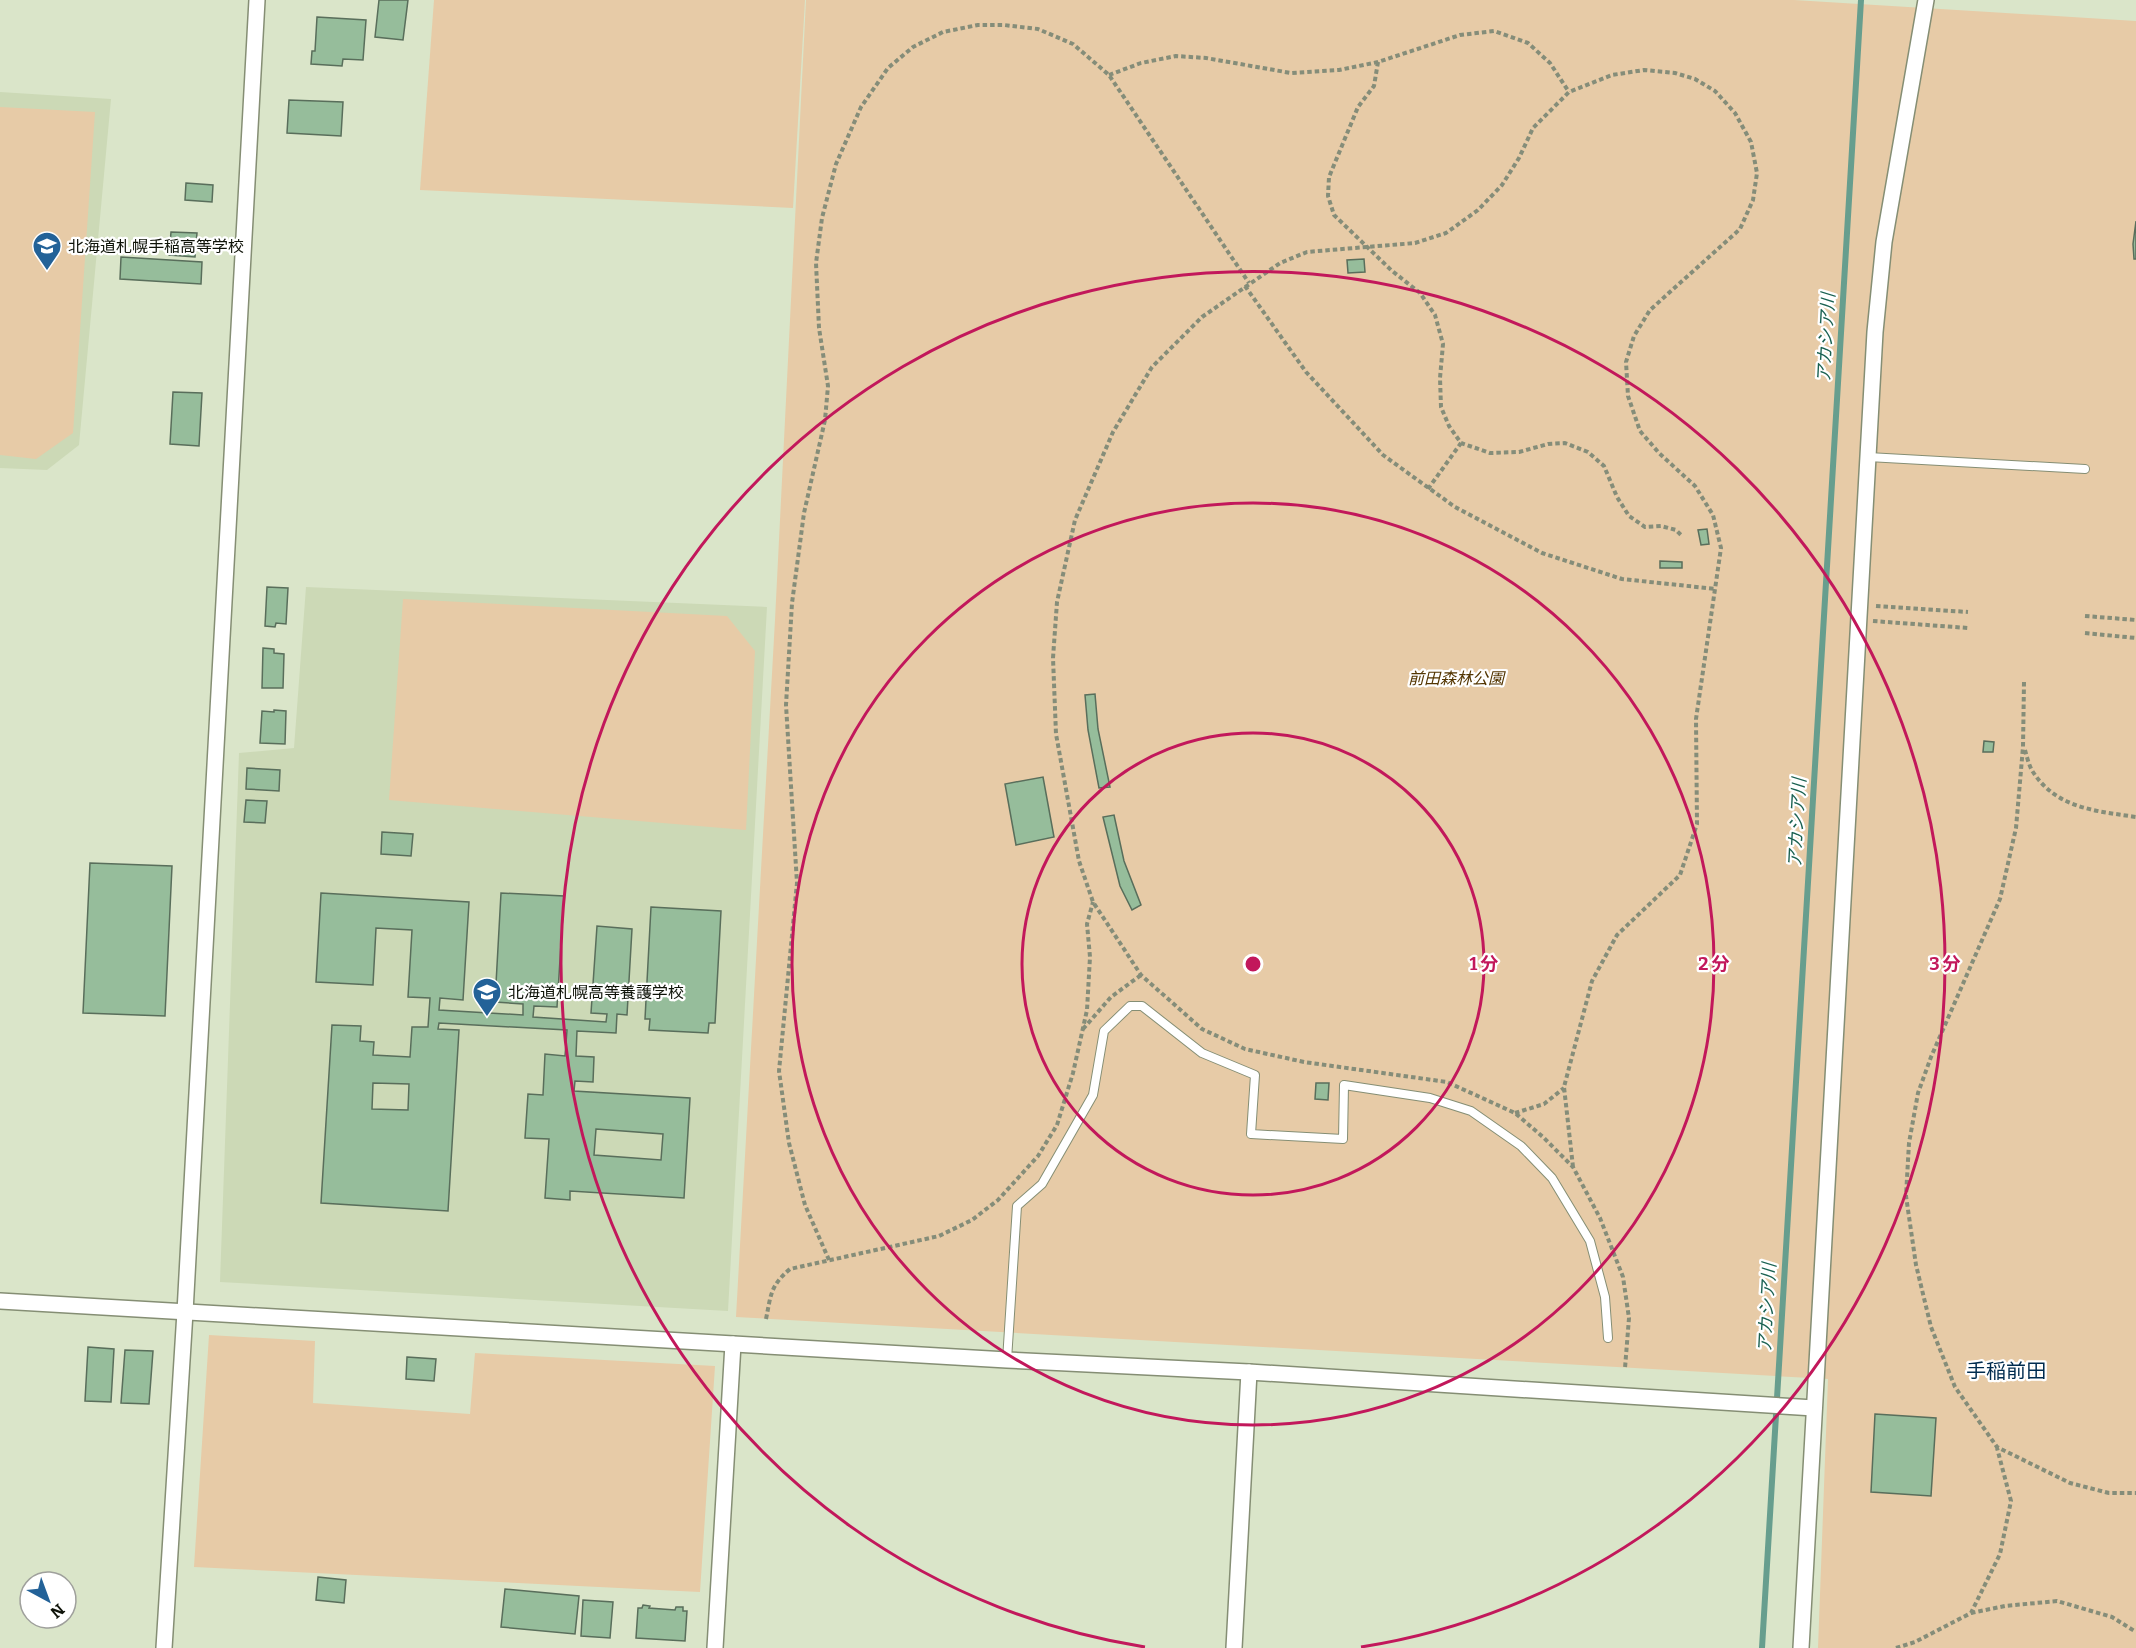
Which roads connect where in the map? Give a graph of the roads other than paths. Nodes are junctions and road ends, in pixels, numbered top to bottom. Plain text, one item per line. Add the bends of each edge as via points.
1 (257, 0) edge
2 (1926, 0) edge
3 (1868, 457) junction
4 (2085, 469) dead end
5 (0, 1301) edge
6 (186, 1312) junction
7 (1608, 1338) dead end
8 (733, 1344) junction
9 (1007, 1360) junction
10 (1249, 1372) junction
11 (1808, 1407) junction
12 (164, 1648) edge
13 (715, 1648) edge
14 (1234, 1648) edge
15 (1801, 1648) edge

1 - 6 street
2 - 3 street via 1884,242
3 - 4 lane
3 - 11 street
5 - 6 street
6 - 8 street
6 - 12 street
7 - 9 lane via 1605,1297 1590,1241 1552,1178 1521,1146 1471,1111 1430,1098 1344,1085 1343,1139 1251,1134 1255,1075 1202,1053 1142,1006 1130,1006 1104,1031 1093,1095 1042,1184 1017,1206
8 - 9 street
8 - 13 street
9 - 10 street
10 - 11 street
10 - 14 street
11 - 15 street

